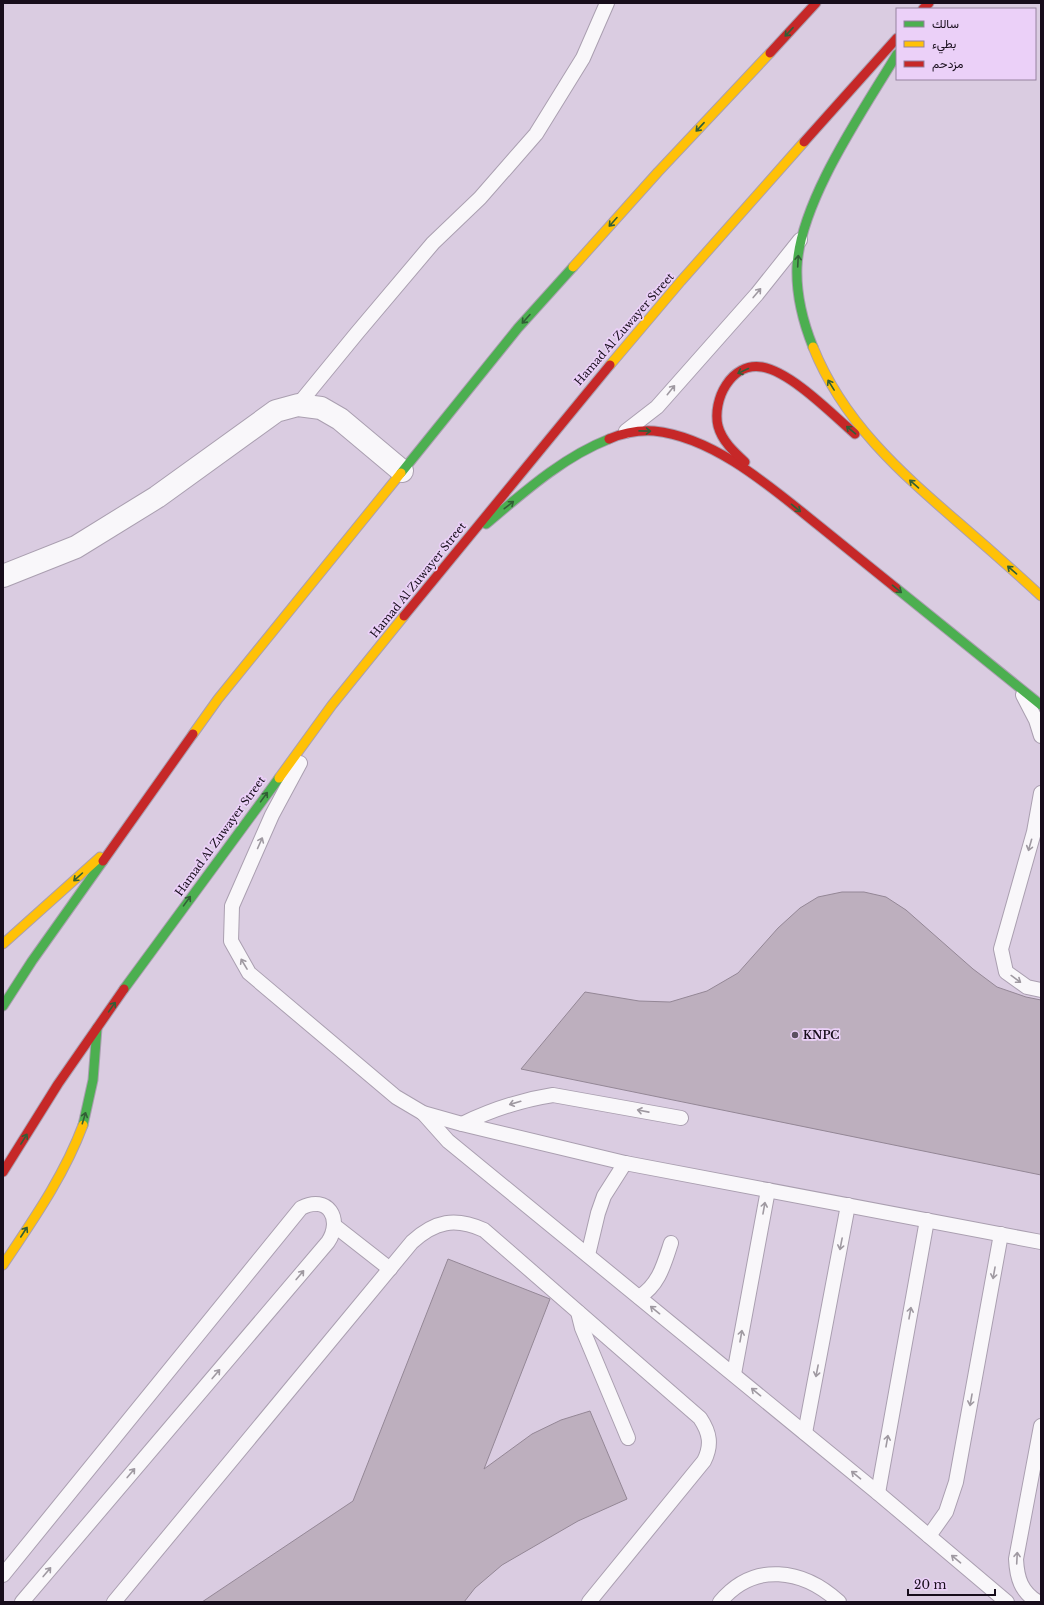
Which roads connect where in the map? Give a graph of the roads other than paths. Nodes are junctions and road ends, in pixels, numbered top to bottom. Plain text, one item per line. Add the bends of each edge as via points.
1 (607, 3) edge
2 (816, 3) edge
3 (896, 39) edge
4 (896, 56) edge
5 (802, 237) junction
6 (298, 405) junction
7 (621, 435) junction
8 (892, 464) junction
9 (402, 471) junction
10 (777, 492) junction
11 (468, 539) junction
12 (3, 576) edge
13 (1039, 590) edge
14 (1019, 688) junction
15 (332, 705) junction
16 (1041, 705) edge
17 (1041, 736) edge
18 (1041, 793) edge
19 (118, 841) junction
20 (3, 944) edge
21 (1041, 990) edge
22 (3, 1006) edge
23 (97, 1028) junction
24 (423, 1113) junction
25 (681, 1118) dead end
26 (462, 1124) junction
27 (625, 1163) junction
28 (3, 1172) edge
29 (768, 1190) junction
30 (848, 1205) junction
31 (927, 1220) junction
32 (335, 1226) junction
33 (1001, 1234) junction
34 (1041, 1242) edge
35 (671, 1243) dead end
36 (588, 1255) junction
37 (3, 1265) edge
38 (390, 1269) junction
39 (639, 1297) junction
40 (578, 1312) junction
41 (734, 1374) junction
42 (1041, 1426) edge
43 (805, 1432) junction
44 (628, 1438) dead end
45 (878, 1493) junction
46 (929, 1536) junction
47 (3, 1575) edge
48 (22, 1602) edge
49 (114, 1602) edge
50 (589, 1602) edge
51 (720, 1602) edge
52 (839, 1602) edge
53 (1007, 1602) edge
54 (1038, 1602) edge

1 - 6 lane via 583,58 536,134 480,198 434,243
2 -> 9 main road via 658,172 518,328
3 - 11 main road, Hamad Al Zuwayer Street via 676,287 584,395
4 - 5 main road via 834,163 808,218
7 -> 5 lane via 657,407 757,294
8 -> 5 main road via 840,400 816,356 799,295 798,256
6 - 9 street via 321,408 340,419
6 - 12 street via 276,411 157,497 76,547
7 -> 10 main road via 637,431 658,432 700,445
11 -> 7 main road via 562,465 597,443
8 -> 10 main road via 781,375 762,367 743,369 731,378 718,400 717,425 733,451
13 -> 8 main road
9 - 19 main road via 218,699
10 -> 14 main road
11 - 15 main road, Hamad Al Zuwayer Street
14 - 16 main road
14 - 17 lane via 1036,720
23 -> 15 main road, Hamad Al Zuwayer Street via 199,884
24 -> 15 lane via 386,1089 270,992 250,973 231,941 232,906 272,815
18 -> 21 lane via 1034,832 1001,949 1006,972 1026,987
19 -> 20 main road
19 - 22 main road
28 -> 23 main road, Hamad Al Zuwayer Street via 58,1084
37 -> 23 main road via 52,1190 80,1133 96,1063
24 - 26 lane
24 - 36 lane via 448,1140
25 -> 26 lane via 553,1095 504,1106
26 - 27 lane
27 - 29 lane
27 - 36 lane via 604,1196
29 - 30 lane
41 -> 29 lane
30 - 31 lane
30 -> 43 lane
31 - 33 lane
45 -> 31 lane
32 - 38 lane
32 - 47 lane via 334,1216 328,1208 319,1204 301,1208
48 -> 32 lane via 328,1242
33 - 34 lane
33 -> 46 lane via 956,1482 946,1512
35 - 39 lane via 655,1283
36 - 39 lane
38 - 40 lane via 412,1242 433,1226 458,1222 472,1225 484,1230
38 - 49 lane
41 -> 39 lane
40 - 44 lane via 582,1328
40 - 50 lane via 700,1418 709,1435 710,1445 704,1461
43 -> 41 lane
54 -> 42 lane via 1022,1588 1016,1571 1016,1559
45 -> 43 lane
45 - 46 lane
53 -> 46 lane
51 - 52 lane via 742,1583 759,1576 776,1574 808,1580

